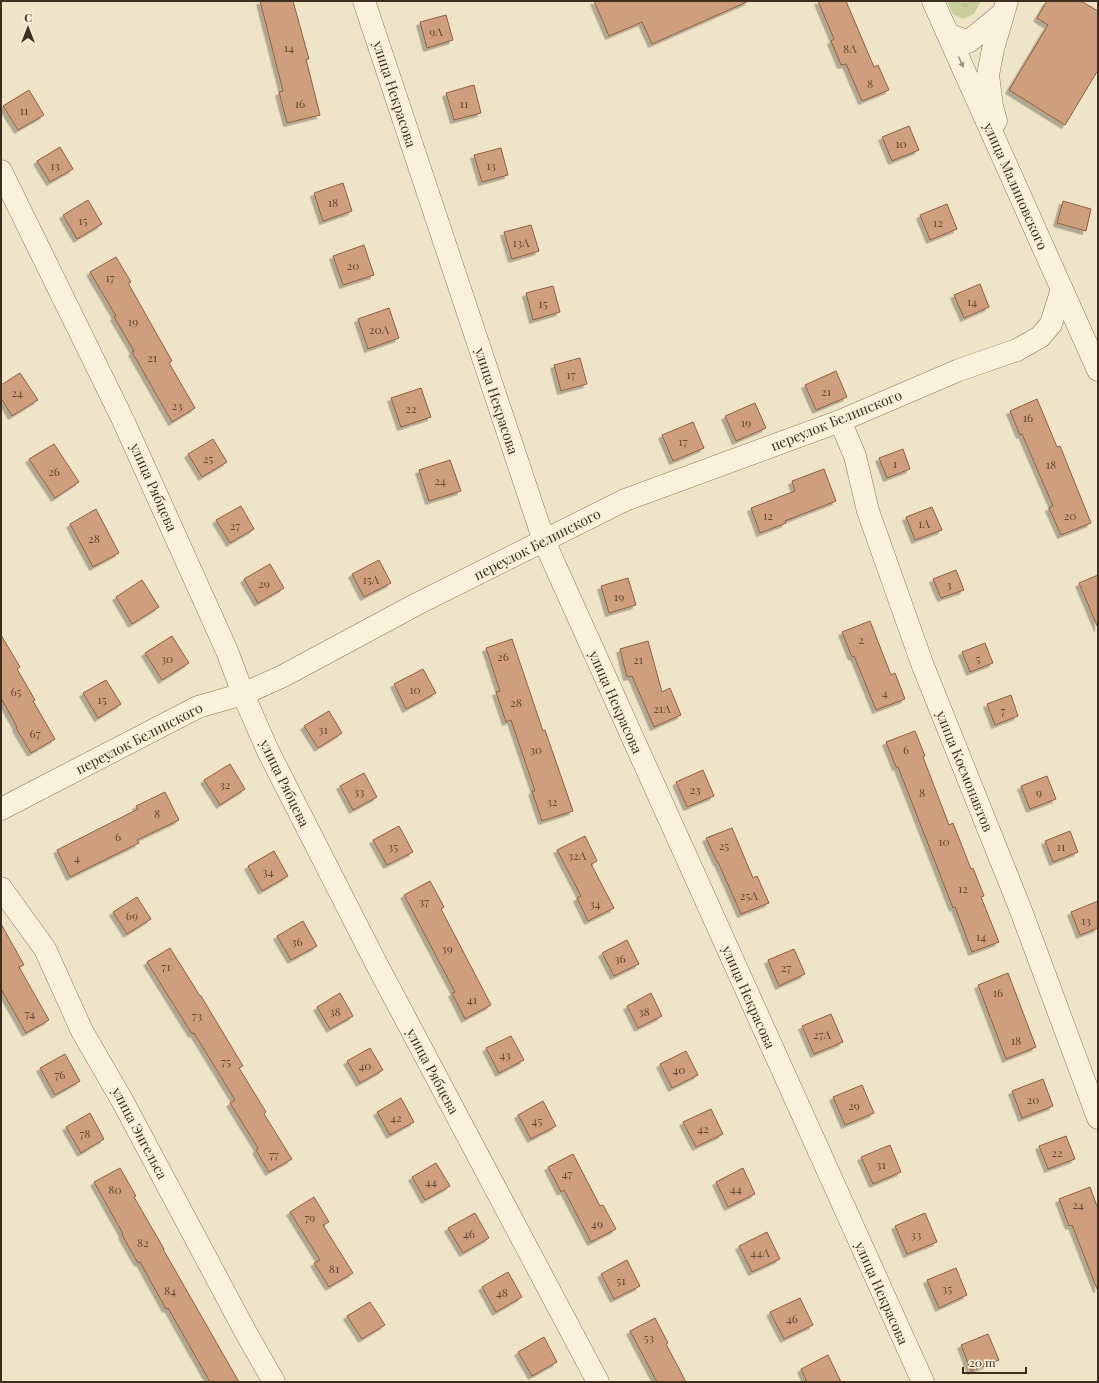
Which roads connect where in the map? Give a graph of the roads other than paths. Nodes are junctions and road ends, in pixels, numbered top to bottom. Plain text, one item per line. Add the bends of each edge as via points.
1 (364, 1) edge
2 (933, 1) edge
3 (1005, 7) edge
4 (948, 34) junction
5 (1007, 169) junction
6 (1, 171) edge
7 (1062, 289) junction
8 (1098, 370) edge
9 (840, 421) junction
10 (544, 541) junction
11 (243, 694) junction
12 (1, 809) edge
13 (1, 888) edge
14 (1098, 1118) edge
15 (274, 1382) edge
16 (598, 1382) edge
17 (923, 1382) edge

1 - 10 street, улица Некрасова
2 - 4 street, улица Малиновского
3 - 4 street via 968,42
3 - 5 street via 988,75 992,106
4 -> 5 street, улица Малиновского
5 - 7 street, улица Малиновского
6 - 11 street, улица Рябцева via 123,420 227,651
7 - 8 street, улица Малиновского
7 - 9 street, переулок Белинского via 1051,324 1040,337 1017,350 958,370
9 - 10 street, переулок Белинского via 625,500
9 - 14 street, улица Космонавтов via 855,456 868,511 923,666 1020,908
10 - 11 street, переулок Белинского via 417,604 283,676
10 - 17 street, улица Некрасова
11 - 12 street, переулок Белинского via 198,707
11 - 16 street, улица Рябцева via 272,758 376,963
13 - 15 street, улица Энгельса via 45,949 82,1031

